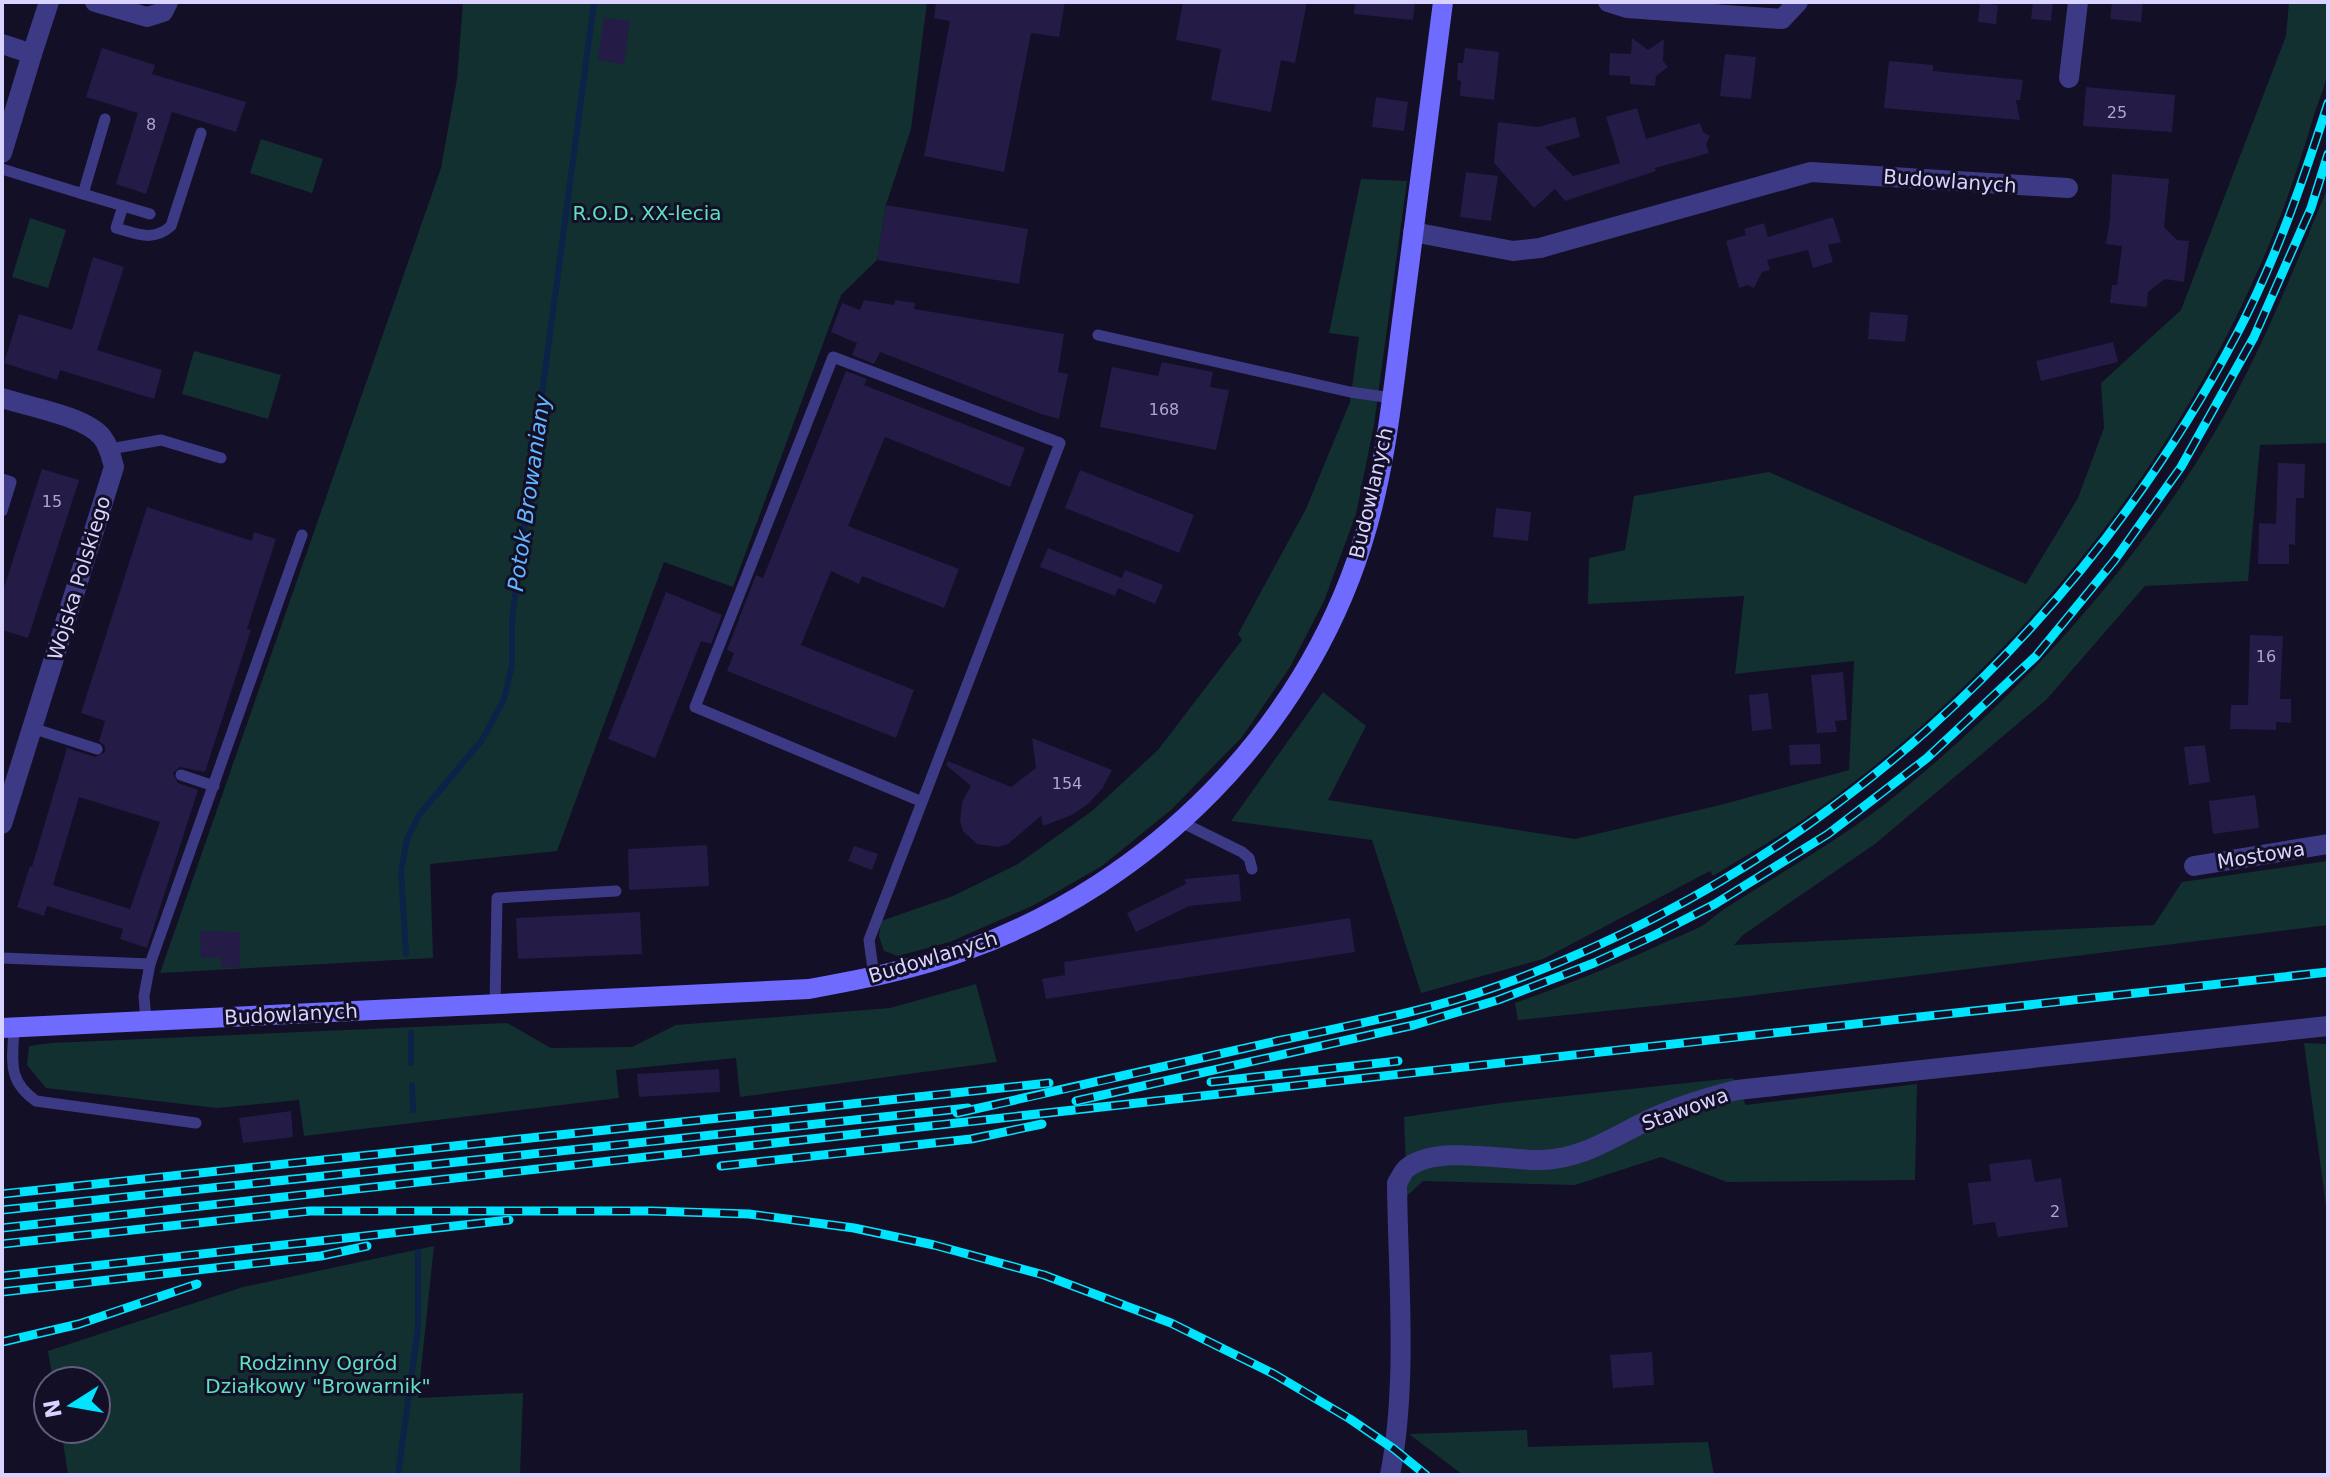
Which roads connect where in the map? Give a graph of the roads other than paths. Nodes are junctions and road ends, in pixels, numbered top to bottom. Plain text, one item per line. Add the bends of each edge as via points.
1 (49, 2) edge
2 (95, 2) edge
3 (168, 2) edge
4 (1443, 2) edge
5 (1608, 2) edge
6 (1798, 2) edge
7 (2078, 2) edge
8 (2, 44) edge
9 (32, 54) junction
10 (2069, 78) dead end
11 (105, 119) dead end
12 (201, 133) dead end
13 (2, 153) edge
14 (2, 169) edge
15 (2068, 188) dead end
16 (83, 194) junction
17 (123, 206) junction
18 (150, 214) dead end
19 (1413, 232) junction
20 (1098, 335) dead end
21 (2, 398) edge
22 (1392, 398) junction
23 (112, 458) junction
24 (221, 458) dead end
25 (2, 479) edge
26 (2, 511) edge
27 (302, 535) dead end
28 (32, 728) junction
29 (97, 749) dead end
30 (181, 775) dead end
31 (214, 786) junction
32 (920, 801) junction
33 (1181, 822) junction
34 (2, 824) edge
35 (2328, 844) edge
36 (2194, 866) dead end
37 (1252, 869) dead end
38 (616, 891) dead end
39 (2, 958) edge
40 (150, 964) junction
41 (874, 976) junction
42 (495, 1005) junction
43 (146, 1021) junction
44 (2328, 1026) edge
45 (8, 1027) edge
46 (196, 1123) dead end
47 (1390, 1475) edge

1 - 9 street
2 - 3 street via 147,17 163,12
4 - 19 street, Budowlanych
5 - 6 street via 1627,8 1782,19
7 - 10 street
8 - 9 street
9 - 13 street
11 - 16 lane
12 - 17 lane via 171,226 147,237 116,228
14 - 16 lane
15 - 19 street, Budowlanych via 1811,172 1540,248 1513,251
16 - 17 lane
17 - 18 lane
19 - 22 street, Budowlanych
20 - 22 lane
21 - 23 street via 89,426
22 - 33 street, Budowlanych via 1362,544 1334,617 1278,714 1238,766
23 - 24 lane via 161,440
23 - 28 street, Wojska Polskiego
25 - 26 lane via 11,482
27 - 31 lane
28 - 29 lane
28 - 34 street, Wojska Polskiego
30 - 31 lane
31 - 40 lane
32 - 32 lane via 1060,443 833,357 695,707
32 - 41 lane via 869,940
33 - 37 lane via 1242,852
33 - 41 street, Budowlanych via 1094,890 1016,930
35 - 36 street, Mostowa
38 - 42 lane via 497,898
39 - 40 lane
40 - 43 lane
41 - 42 street, Budowlanych via 809,989
42 - 43 street, Budowlanych
43 - 45 street, Budowlanych
44 - 47 street, Stawowa via 1737,1090 1656,1116 1571,1156 1453,1156 1429,1158 1406,1169 1397,1183 1398,1417
45 - 46 lane via 14,1078 36,1101

